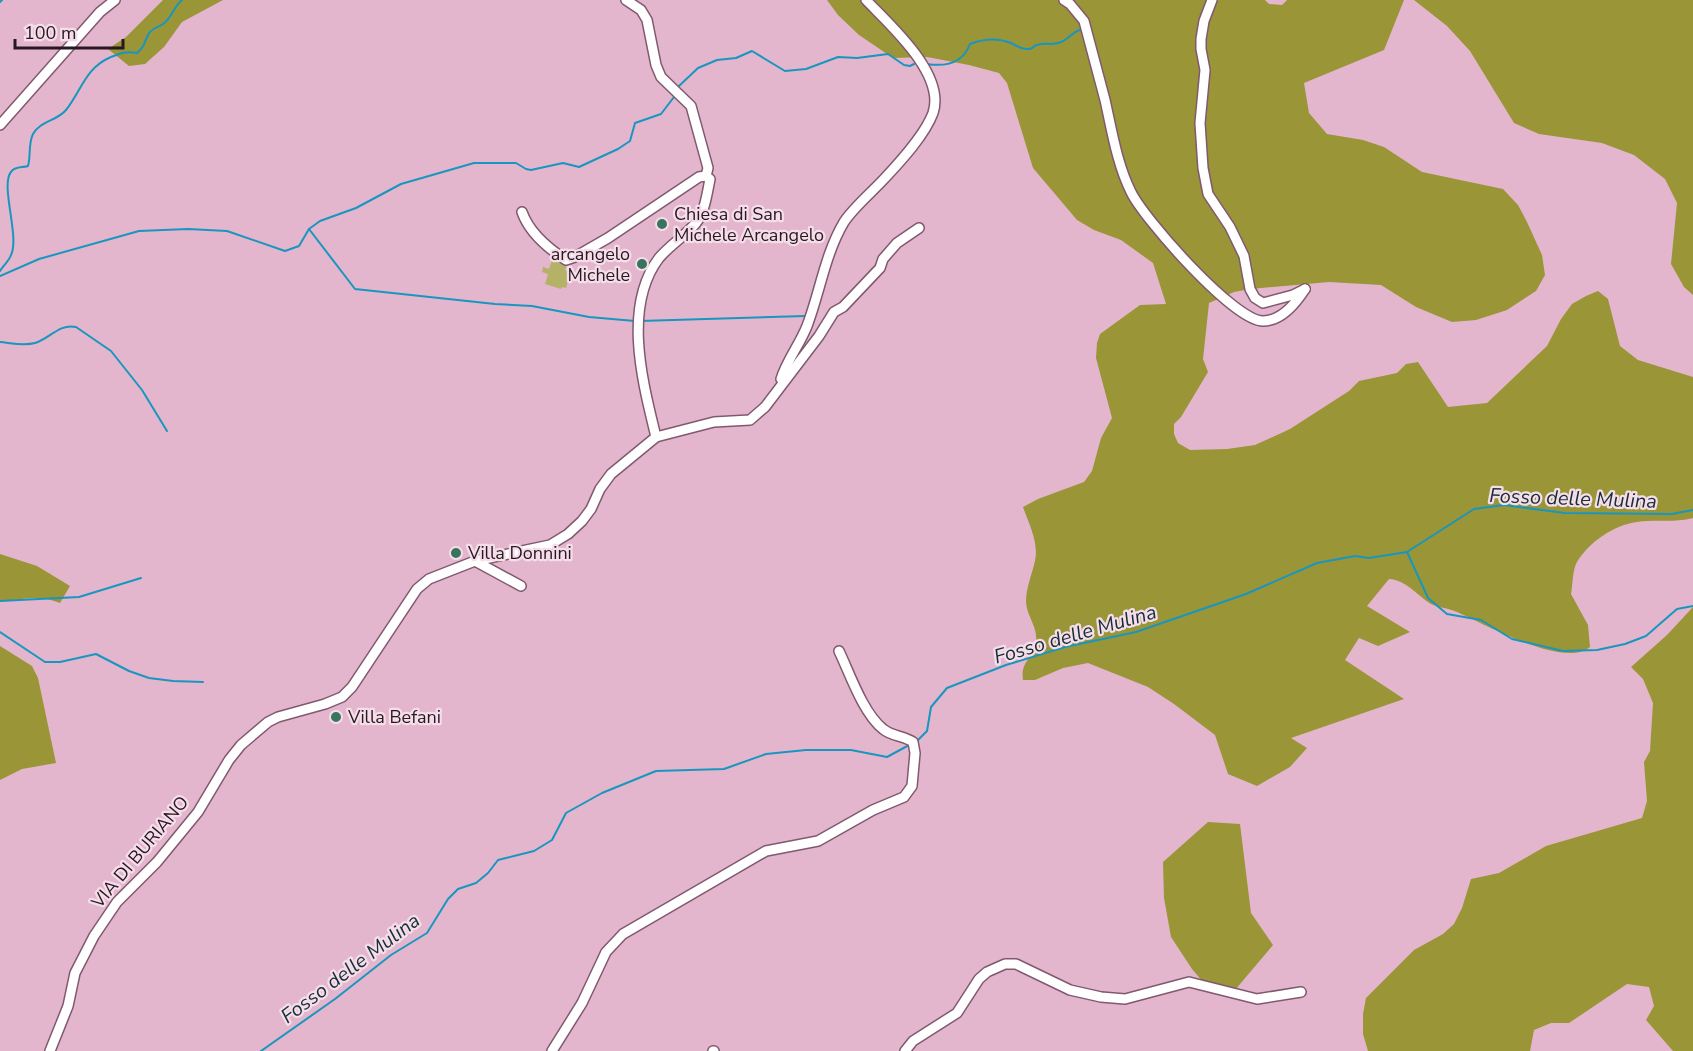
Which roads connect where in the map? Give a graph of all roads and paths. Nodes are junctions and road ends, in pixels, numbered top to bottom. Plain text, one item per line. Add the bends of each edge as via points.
1 (115, 0) edge
2 (626, 0) edge
3 (866, 0) edge
4 (1064, 0) edge
5 (1212, 0) edge
6 (0, 126) edge
7 (706, 176) junction
8 (522, 212) dead end
9 (919, 228) dead end
10 (778, 387) junction
11 (656, 437) junction
12 (475, 561) junction
13 (521, 586) dead end
14 (839, 651) dead end
15 (1301, 992) dead end
16 (51, 1051) edge
17 (552, 1051) edge
18 (905, 1051) edge

1 - 6 street
2 - 7 street via 647,20 661,77 691,106 708,168
3 - 10 street via 916,51 934,93 933,112 901,159 844,221 806,329
4 - 5 street via 1084,21 1123,173 1143,213 1205,280 1245,314 1262,321 1291,308 1305,289 1263,303 1255,298 1244,256 1221,210 1208,194 1201,152 1205,70 1201,49 1204,21
7 - 8 street via 566,260 543,243
7 - 11 street via 710,179 706,200 697,222 660,257 646,279 638,337 641,374
9 - 10 street via 897,243 880,268 834,312
10 - 11 street, VIA DI BURIANO via 765,407 750,420 714,422
11 - 12 street, VIA DI BURIANO via 611,474 582,522 568,534 550,545
12 - 13 street
12 - 16 street, VIA DI BURIANO via 429,579 417,589 342,697 268,722 241,745 198,812 158,862 117,902 94,936 75,973 68,1006
14 - 17 street via 861,699 878,724 913,742 912,786 908,792 818,841 766,851 623,934 606,952 582,1003
15 - 18 street via 1257,999 1189,982 1125,999 1101,997 1070,990 1017,964 1005,964 987,972 957,1013 913,1041

